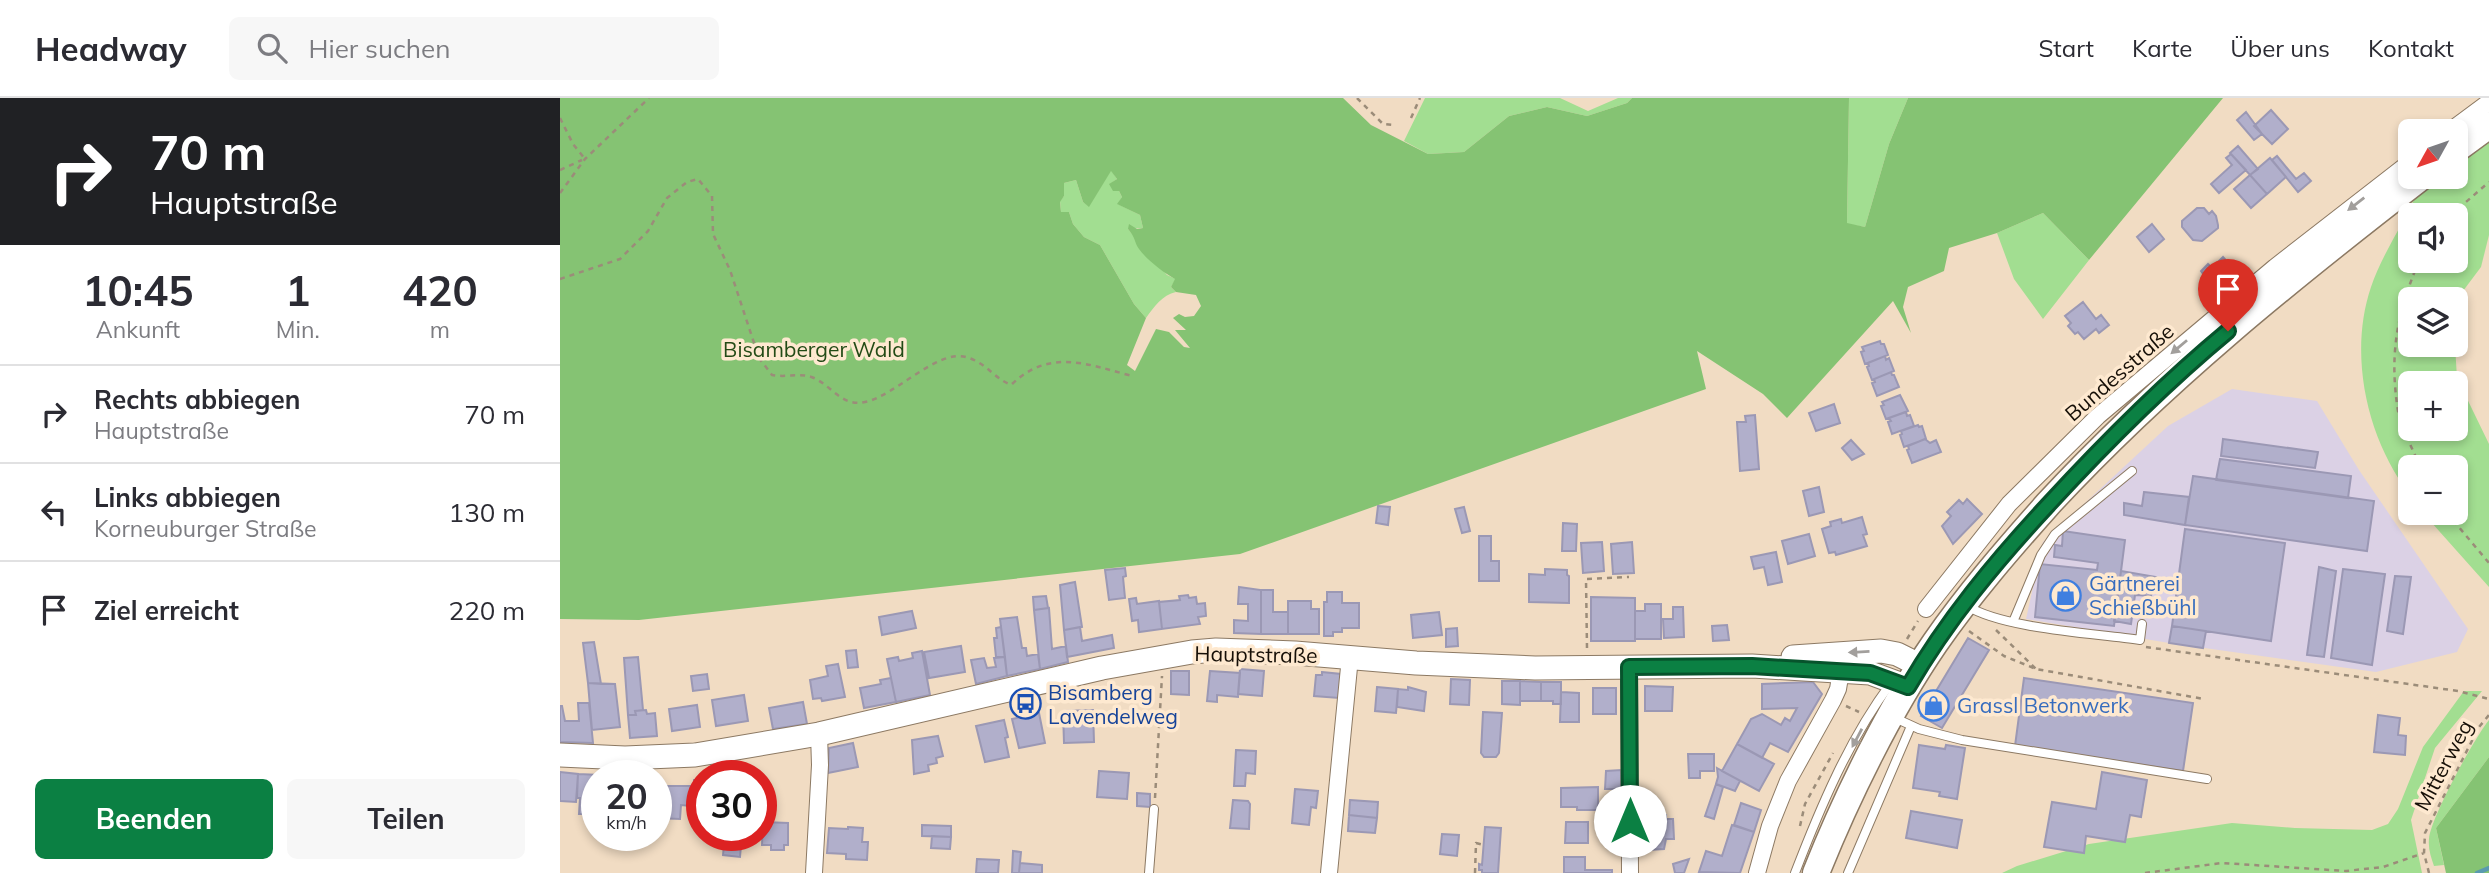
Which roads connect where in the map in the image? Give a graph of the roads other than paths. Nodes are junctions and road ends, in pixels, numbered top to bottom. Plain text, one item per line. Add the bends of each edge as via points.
1 (2488, 109) edge
2 (2468, 121) edge
3 (2468, 134) edge
4 (2398, 171) edge
5 (2405, 189) edge
6 (2133, 471) dead end
7 (1996, 519) junction
8 (2013, 543) junction
9 (1926, 609) road end
10 (1970, 616) junction
11 (2012, 622) junction
12 (2142, 624) dead end
13 (1350, 657) junction
14 (1752, 666) junction
15 (1629, 667) junction
16 (1841, 671) junction
17 (1905, 676) junction
18 (1901, 721) junction
19 (820, 734) junction
20 (560, 755) edge
21 (2207, 779) dead end
22 (1154, 808) road end
23 (814, 873) edge
24 (1149, 873) edge
25 (1329, 873) edge
26 (1630, 873) edge
27 (1758, 873) edge
28 (1795, 873) edge
29 (1816, 873) edge
30 (1848, 873) edge

1 - 2 street
1 - 3 main road
4 -> 7 street, Bundesstraße via 2107,408
5 - 8 main road via 2211,345 2127,423
6 - 11 lane via 2055,534
7 - 8 street
7 - 9 street, Bundesstraße
8 - 10 main road
10 - 11 lane
10 - 17 main road
11 - 12 lane via 2140,639
13 - 15 main road, Hauptstraße via 1416,663
13 - 19 main road, Hauptstraße via 1240,650 1163,656
13 - 25 street
14 - 15 main road, Hauptstraße
14 - 16 main road, Hauptstraße
17 -> 14 main road, Hauptstraße via 1897,654 1881,651 1794,657
15 - 26 street
16 - 17 main road, Hauptstraße
16 - 27 street via 1833,700 1788,781
17 - 18 main road
17 -> 28 lane via 1868,718
18 - 21 lane via 1962,740
18 - 29 main road via 1849,797
18 - 30 lane
19 - 20 main road, Hauptstraße via 695,754
19 - 23 street
22 - 24 lane

